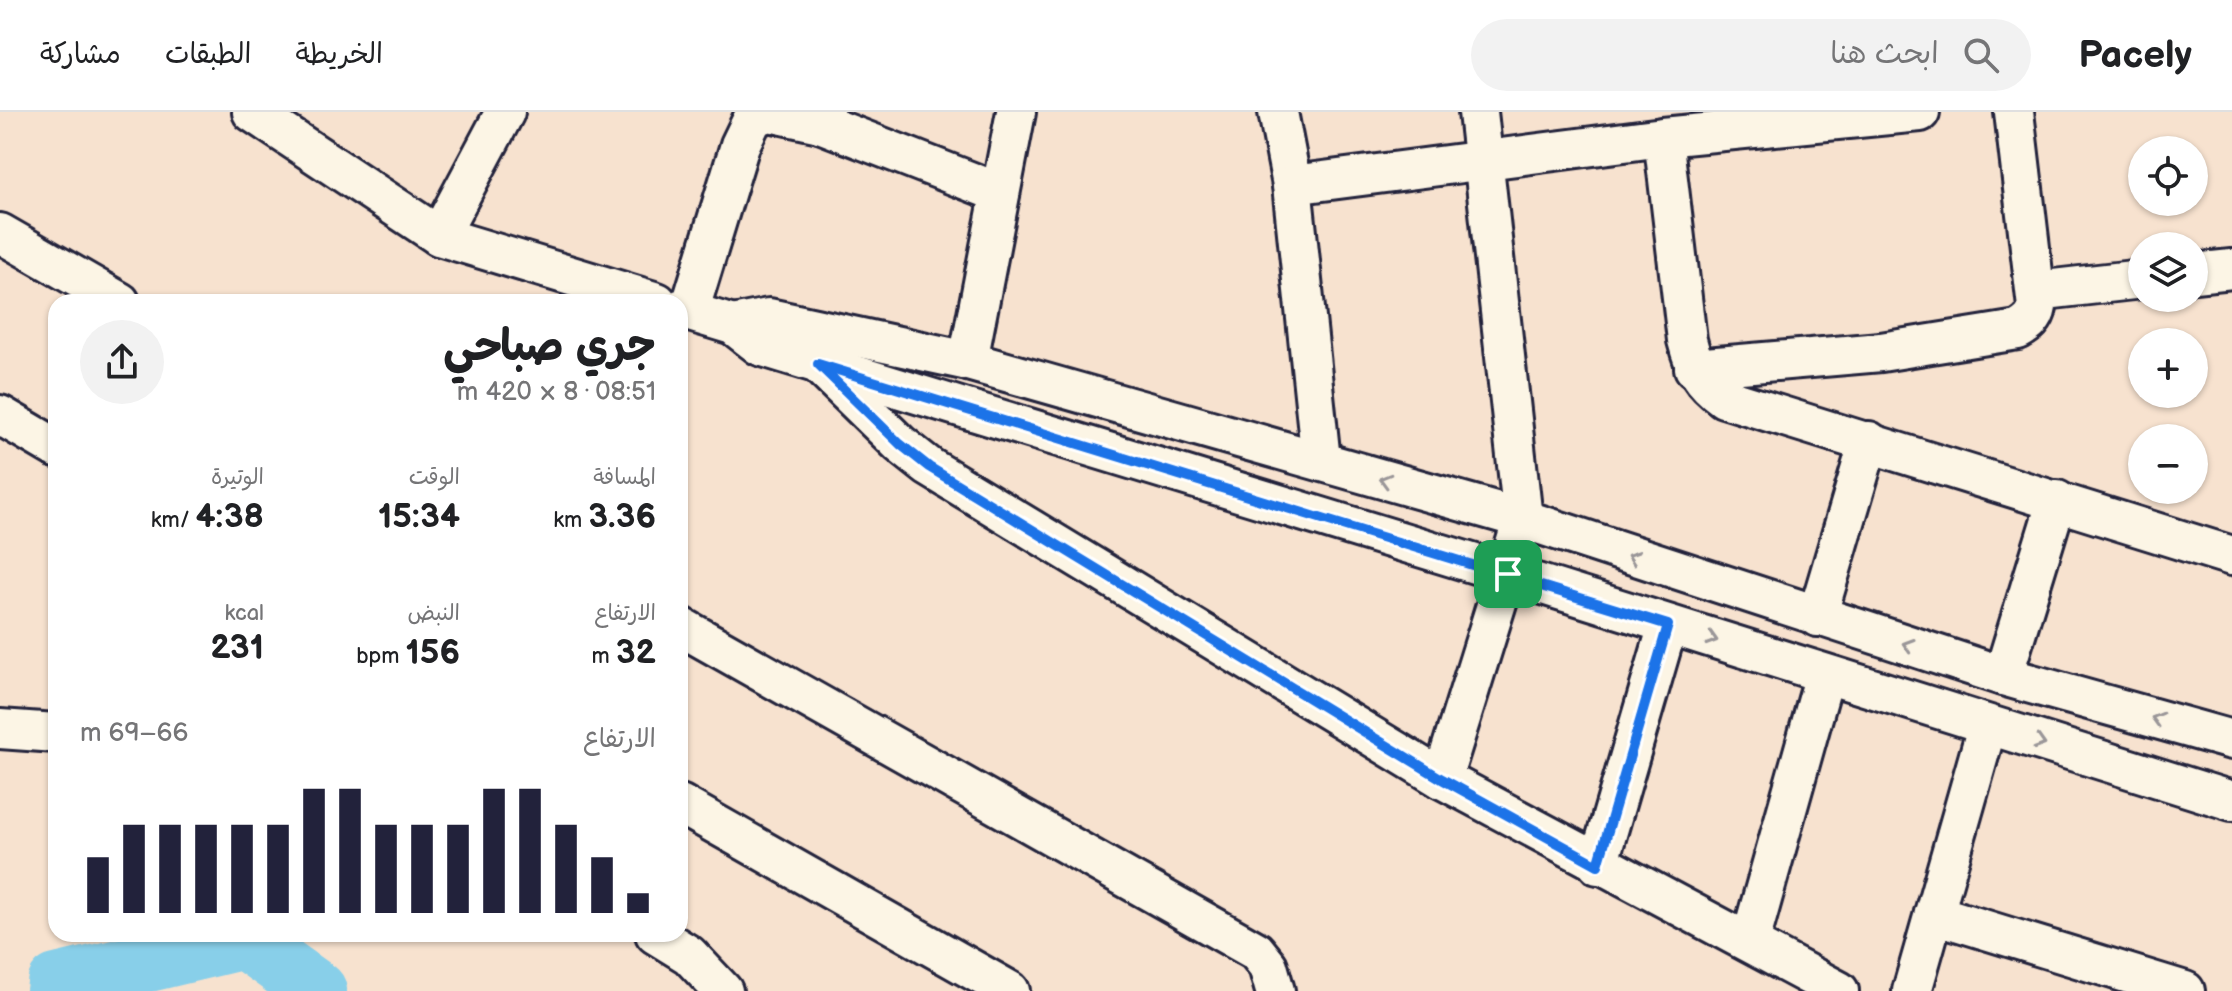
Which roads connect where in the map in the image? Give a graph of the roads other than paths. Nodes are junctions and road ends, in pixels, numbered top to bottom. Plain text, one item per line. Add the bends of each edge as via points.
1 (252, 112) edge
2 (505, 112) edge
3 (1016, 112) edge
4 (1278, 112) edge
5 (1478, 112) edge
6 (1920, 112) edge
7 (2014, 112) edge
8 (822, 118) edge
9 (1663, 137) junction
10 (1483, 161) junction
11 (1292, 185) junction
12 (1000, 193) junction
13 (439, 236) junction
14 (4, 244) edge
15 (2232, 269) edge
16 (2208, 272) edge
17 (2128, 281) edge
18 (2036, 291) junction
19 (104, 294) edge
20 (629, 294) edge
21 (681, 294) edge
22 (688, 312) edge
23 (733, 325) junction
24 (968, 361) junction
25 (818, 364) junction
26 (1694, 368) junction
27 (0, 415) edge
28 (1869, 441) junction
29 (48, 443) edge
30 (1321, 461) junction
31 (2057, 500) junction
32 (1523, 519) junction
33 (2232, 556) edge
34 (1508, 574) junction
35 (1817, 617) junction
36 (1668, 625) junction
37 (688, 631) edge
38 (1825, 674) junction
39 (2003, 676) junction
40 (1987, 727) junction
41 (0, 729) edge
42 (48, 732) edge
43 (2232, 740) edge
44 (1442, 779) junction
45 (2232, 801) edge
46 (688, 809) edge
47 (1598, 865) junction
48 (1934, 914) junction
49 (668, 942) edge
50 (1750, 942) junction
51 (723, 991) edge
52 (1010, 991) edge
53 (1275, 991) edge
54 (1839, 991) edge
55 (1912, 991) edge
56 (2185, 991) edge

1 - 13 street
2 - 13 street
3 - 12 street
4 - 11 street
5 - 10 street
6 - 9 street
7 - 18 street
8 - 12 street
8 - 21 street via 769,112 753,118
9 - 10 street
9 - 26 street
10 - 11 street
10 - 32 street
11 - 30 street
12 - 24 street
13 - 20 street
14 - 19 street
15 - 16 street
17 - 18 street
18 - 26 street via 2035,317 2018,330 1881,352
22 - 23 street
23 - 24 street via 769,318
23 - 25 street via 760,346
24 - 30 street
25 - 34 street
25 - 44 street via 929,467
26 - 28 street via 1724,398
27 - 29 street
28 - 31 street
28 - 35 street
32 -> 30 street
31 - 33 street
31 - 39 street
32 - 34 street
35 -> 32 street
34 - 36 street
34 - 44 street
39 -> 35 street
36 -> 38 street
36 - 47 street
37 - 53 street via 1256,951 1268,966
38 - 40 street
38 - 50 street
43 -> 39 street
40 -> 45 street
40 - 48 street
41 - 42 street
44 - 47 street
46 - 52 street
47 - 50 street
48 - 55 street
48 - 56 street
49 - 51 street via 689,955
50 - 54 street

